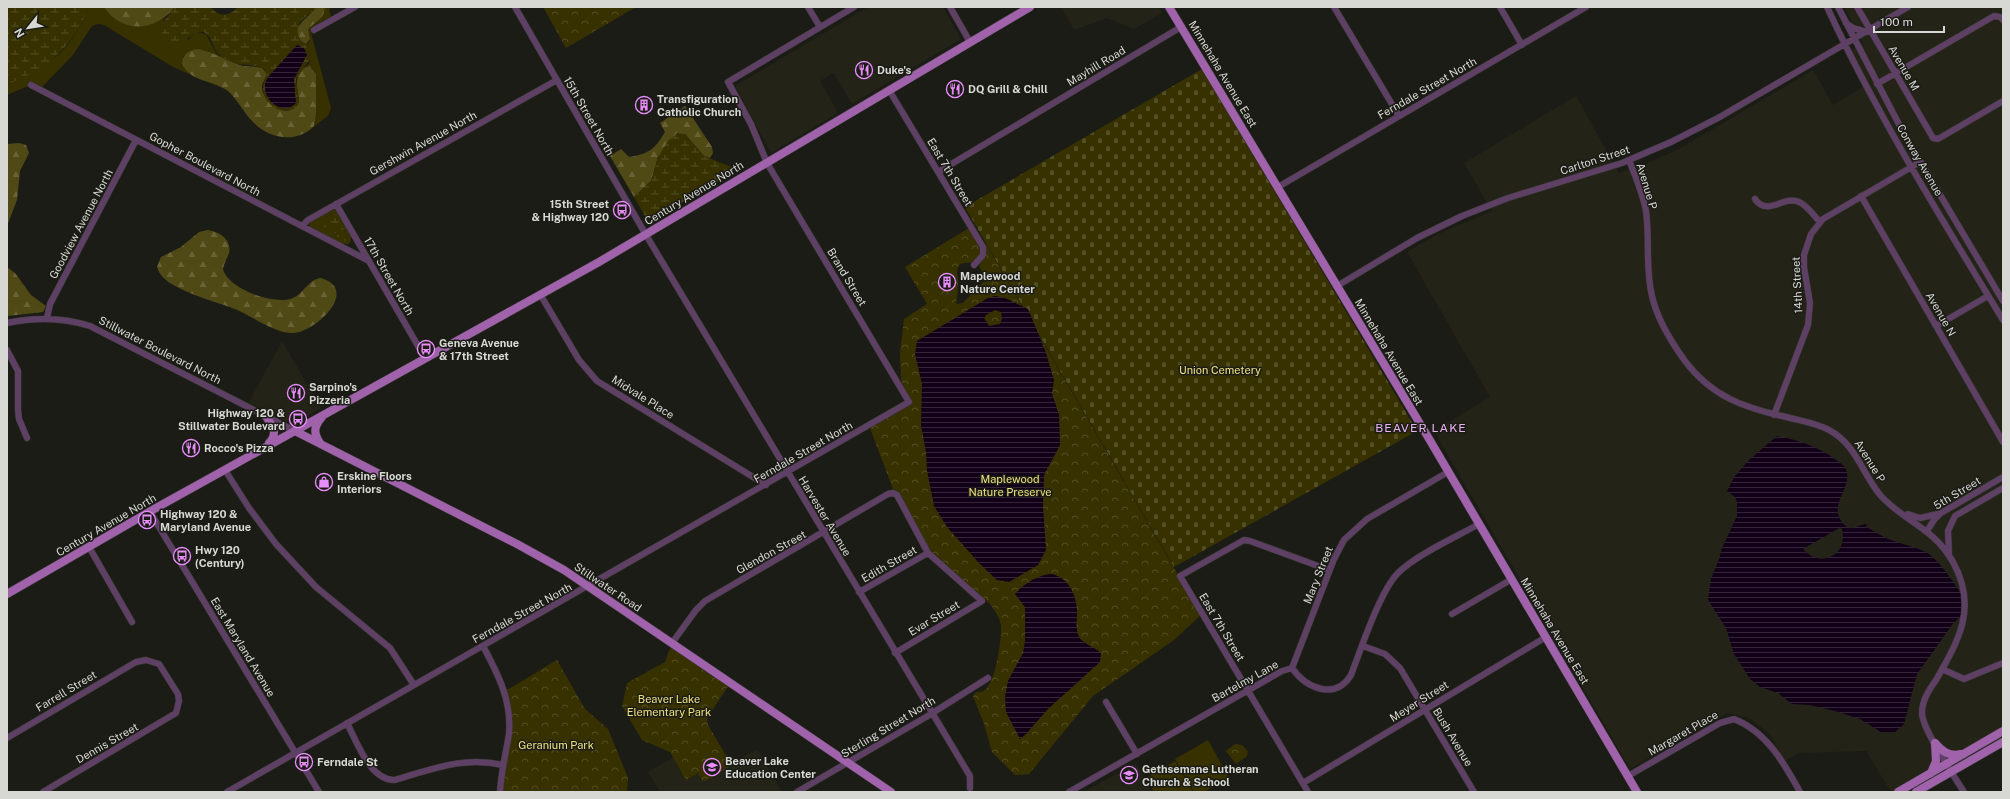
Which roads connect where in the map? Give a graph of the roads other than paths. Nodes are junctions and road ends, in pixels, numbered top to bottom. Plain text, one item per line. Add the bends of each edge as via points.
1 (355, 7) edge
2 (514, 7) edge
3 (808, 7) edge
4 (854, 7) edge
5 (950, 7) edge
6 (1030, 7) edge
7 (1169, 7) edge
8 (1334, 7) edge
9 (1500, 7) edge
10 (1586, 7) edge
11 (1827, 7) edge
12 (1838, 7) edge
13 (1857, 7) edge
14 (1908, 7) edge
15 (2003, 20) edge
16 (1845, 23) junction
17 (820, 27) junction
18 (1181, 27) junction
19 (314, 30) dead end
20 (1868, 31) junction
21 (1854, 40) junction
22 (970, 42) junction
23 (1522, 44) junction
24 (1845, 44) junction
25 (1895, 73) junction
26 (557, 80) junction
27 (1877, 84) junction
28 (31, 85) dead end
29 (889, 90) junction
30 (2003, 101) edge
31 (1399, 116) junction
32 (136, 140) junction
33 (1629, 160) junction
34 (767, 162) junction
35 (1920, 162) junction
36 (1912, 167) junction
37 (938, 172) junction
38 (1278, 187) junction
39 (1861, 196) junction
40 (1755, 199) dead end
41 (336, 204) junction
42 (1820, 222) junction
43 (302, 226) junction
44 (646, 235) junction
45 (369, 261) junction
46 (974, 265) dead end
47 (1337, 286) junction
48 (540, 294) junction
49 (1988, 296) junction
50 (2003, 301) edge
51 (48, 318) junction
52 (2003, 320) edge
53 (7, 323) edge
54 (1936, 326) junction
55 (7, 350) edge
56 (425, 358) junction
57 (909, 402) joint
58 (326, 413) junction
59 (265, 415) junction
60 (1774, 415) junction
61 (295, 431) junction
62 (27, 438) dead end
63 (2003, 442) edge
64 (321, 444) junction
65 (266, 447) junction
66 (225, 470) junction
67 (1448, 472) junction
68 (788, 473) junction
69 (2003, 477) edge
70 (766, 485) junction
71 (2003, 488) edge
72 (1896, 508) junction
73 (150, 512) junction
74 (1941, 513) junction
75 (1479, 524) junction
76 (1927, 531) junction
77 (824, 533) junction
78 (89, 547) junction
79 (928, 553) junction
80 (1950, 557) junction
81 (1329, 570) junction
82 (1512, 579) junction
83 (589, 586) junction
84 (859, 592) junction
85 (7, 594) edge
86 (1452, 614) dead end
87 (132, 622) dead end
88 (1546, 636) junction
89 (672, 643) junction
90 (483, 646) junction
91 (1362, 646) junction
92 (895, 653) junction
93 (2003, 663) edge
94 (1292, 668) junction
95 (1942, 670) junction
96 (988, 678) dead end
97 (414, 685) junction
98 (1248, 691) junction
99 (1106, 702) dead end
100 (178, 707) joint
101 (1425, 709) junction
102 (932, 713) junction
103 (347, 723) junction
104 (2003, 731) edge
105 (7, 738) edge
106 (2003, 742) edge
107 (1935, 743) junction
108 (295, 752) junction
109 (1966, 752) junction
110 (1137, 754) junction
111 (848, 763) junction
112 (1947, 763) junction
113 (503, 765) junction
114 (1623, 768) junction
115 (1638, 770) junction
116 (1952, 771) junction
117 (1930, 773) junction
118 (1628, 776) junction
119 (1303, 783) junction
120 (970, 788) dead end
121 (43, 792) edge
122 (227, 792) edge
123 (319, 792) edge
124 (500, 792) edge
125 (797, 792) edge
126 (891, 792) edge
127 (1069, 792) edge
128 (1308, 792) edge
129 (1474, 792) edge
130 (1637, 792) edge
131 (1800, 792) edge
132 (1898, 792) edge
133 (1916, 792) edge
134 (1964, 792) edge

1 - 19 street
2 - 26 street, 15th Street North
3 - 17 street
4 - 17 street
5 - 22 street
6 - 22 main road, Century Avenue North
7 - 18 main road, Minnehaha Avenue East
8 - 31 street
9 - 23 street
10 - 23 street, Ferndale Street North
11 - 24 street, Conway Avenue
12 - 16 street, Conway Avenue
13 - 20 street, Avenue M
14 - 20 street, Carlton Street
15 - 25 street via 1997,16
16 - 20 street via 1853,28
16 - 21 street, Conway Avenue
17 - 34 street, Brand Street via 728,82 751,124
18 - 37 street, Mayhill Road
18 - 38 main road, Minnehaha Avenue East
20 - 21 street, Carlton Street
20 - 25 street, Avenue M
21 - 24 street, Carlton Street
21 - 27 street, Conway Avenue
22 - 29 main road, Century Avenue North
23 - 31 street, Ferndale Street North
24 - 33 street, Carlton Street via 1718,118
24 - 36 street, Conway Avenue
25 - 27 street
25 - 30 street, Avenue M via 1935,139
26 - 41 street, Gershwin Avenue North
26 - 44 street, 15th Street North
27 - 35 street, Conway Avenue
28 - 32 street, Gopher Boulevard North
29 - 34 main road, Century Avenue North
29 - 37 street, East 7th Street
31 - 38 street, Ferndale Street North
32 - 43 street, Gopher Boulevard North
32 - 51 street, Goodview Avenue North via 50,304
33 - 47 street, Carlton Street via 1508,198 1462,216 1417,238
33 - 60 street, Avenue P via 1646,210 1651,295 1658,316 1686,361 1710,386 1735,402
34 - 44 main road, Century Avenue North
34 - 57 street, Brand Street
35 - 36 street, 14th Street
35 - 50 street, Conway Avenue
36 - 39 street, 14th Street
36 - 49 street, Conway Avenue
37 - 46 street, East 7th Street via 983,247 983,254
38 - 47 main road, Minnehaha Avenue East
39 - 42 street, 14th Street
39 - 54 street, Avenue N
40 - 42 street via 1763,207 1791,201 1800,202
41 - 43 street, Gershwin Avenue North via 307,220
41 - 45 street, 17th Street North
42 - 60 street, 14th Street via 1811,234 1804,255 1810,303 1808,325
43 - 45 street, Gopher Boulevard North
44 - 48 main road, Century Avenue North
44 - 68 street, Harvester Avenue
45 - 56 street, 17th Street North
47 - 67 main road, Minnehaha Avenue East
48 - 56 main road, Century Avenue North
48 - 70 street, Midvale Place via 579,360 597,381
49 - 52 street, Conway Avenue
49 - 54 street
51 - 53 street, Stillwater Boulevard North
51 - 59 street, Stillwater Boulevard North via 77,322 101,330
54 - 63 street, Avenue N
55 - 62 street via 18,371 19,419
56 - 58 main road, Century Avenue North
57 - 68 street, Ferndale Street North
58 - 61 main road, Century Avenue North
58 - 64 main road via 315,429
59 - 61 street, Stillwater Boulevard North
59 - 65 main road via 275,432
60 - 72 street, Avenue P via 1817,425 1836,434 1852,448 1880,494
61 - 64 main road, Stillwater Road
61 - 65 main road, Century Avenue North
64 - 83 main road, Stillwater Road via 518,544
65 - 66 main road, Century Avenue North
66 - 73 main road, Century Avenue North
66 - 97 street via 276,544 330,600 390,648
67 - 75 main road, Minnehaha Avenue East
67 - 81 street, Mary Street via 1359,525 1344,540
68 - 70 street, Ferndale Street North
68 - 77 street, Harvester Avenue
69 - 74 street, 5th Street
70 - 83 street, Ferndale Street North
71 - 80 street, 5th Street via 1955,516 1948,531
72 - 74 street via 1920,518
72 - 76 street, Avenue P
73 - 78 main road, Century Avenue North
73 - 108 street, East Maryland Avenue
74 - 76 street, 5th Street
75 - 82 main road, Minnehaha Avenue East
75 - 91 street, Bartelmy Lane via 1398,573 1388,587
76 - 80 street, Avenue P
77 - 79 street, Glendon Street via 893,493 897,495
77 - 84 street, Harvester Avenue
77 - 89 street, Glendon Street via 705,601
78 - 85 main road, Century Avenue North
78 - 87 street
79 - 84 street, Edith Street
79 - 92 street, Evar Street via 982,601
80 - 95 street, Avenue P via 1963,588 1965,613 1958,640
81 - 94 street, Mary Street
81 - 98 street, East 7th Street via 1244,540 1180,576
82 - 86 street
82 - 88 main road, Minnehaha Avenue East
83 - 89 main road, Stillwater Road
83 - 90 street, Ferndale Street North
84 - 92 street, Harvester Avenue
88 - 101 street, Meyer Street
88 - 114 main road, Minnehaha Avenue East
89 - 111 main road, Stillwater Road
90 - 97 street, Ferndale Street North
90 - 113 street via 500,678 508,708 509,733
91 - 94 street, Bartelmy Lane via 1348,679 1336,688 1326,690 1310,686
91 - 101 street, Bush Avenue via 1385,654 1396,662
92 - 102 street, Harvester Avenue
93 - 95 street via 1964,679
94 - 98 street, Bartelmy Lane
95 - 107 street, Avenue P via 1925,697 1922,712 1926,728
96 - 102 street, Sterling Street North
97 - 103 street, Ferndale Street North
98 - 110 street, Bartelmy Lane
98 - 119 street, East 7th Street
99 - 110 street
100 - 105 street, Farrell Street via 178,694 159,664 146,660 136,662
100 - 121 street, Dennis Street via 176,713 169,718
101 - 119 street, Meyer Street
101 - 129 street, Bush Avenue
102 - 111 street, Sterling Street North
102 - 120 street, Harvester Avenue via 970,776
103 - 108 street, Ferndale Street North
103 - 113 street via 373,771 385,780 395,780 460,762 482,761
104 - 109 main road
106 - 116 main road
107 - 109 main road via 1949,754
107 - 112 street, Avenue P
107 - 117 main road via 1936,761
108 - 122 street, Ferndale Street North
108 - 123 street, East Maryland Avenue
109 - 112 main road
110 - 127 street, Bartelmy Lane
111 - 125 street, Sterling Street North
111 - 126 main road, Stillwater Road
112 - 116 street, Avenue P
112 - 117 main road
113 - 124 street
114 - 115 street
114 - 118 main road, Minnehaha Avenue East
115 - 118 street, Margaret Place
115 - 131 street, Margaret Place via 1720,723 1734,719 1752,728 1766,741
116 - 133 main road
116 - 134 street, Avenue P
117 - 132 main road
118 - 130 main road, Minnehaha Avenue East
119 - 128 street, East 7th Street

